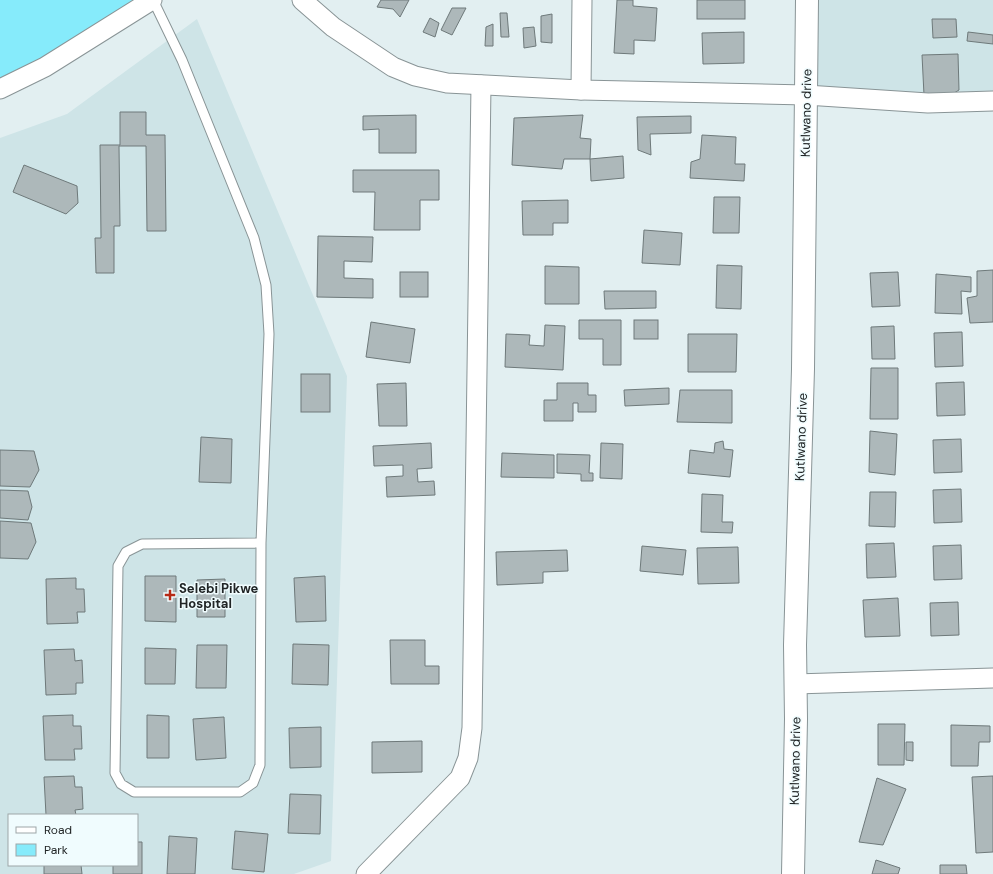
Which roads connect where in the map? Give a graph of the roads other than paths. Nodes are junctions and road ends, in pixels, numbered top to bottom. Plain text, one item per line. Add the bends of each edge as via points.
1 (153, 0) edge
2 (302, 0) edge
3 (582, 0) edge
4 (807, 0) edge
5 (481, 85) junction
6 (0, 89) edge
7 (581, 90) junction
8 (806, 95) junction
9 (993, 101) edge
10 (261, 543) junction
11 (993, 678) edge
12 (795, 684) junction
13 (366, 874) edge
14 (793, 874) edge

1 - 6 street via 45,67
1 - 10 lane via 182,60 248,224 266,285 268,334
2 - 5 street via 333,27 393,67 415,76 441,82
3 - 7 street
4 - 8 street, Kutlwano drive
5 - 7 street
5 - 13 street via 472,728 468,758 460,778
7 - 8 street
8 - 9 street via 928,103
8 - 12 street, Kutlwano drive via 803,370
10 - 10 lane via 260,765 253,783 240,792 134,792 121,784 115,773 118,566 126,552 142,544
11 - 12 street
12 - 14 street, Kutlwano drive

